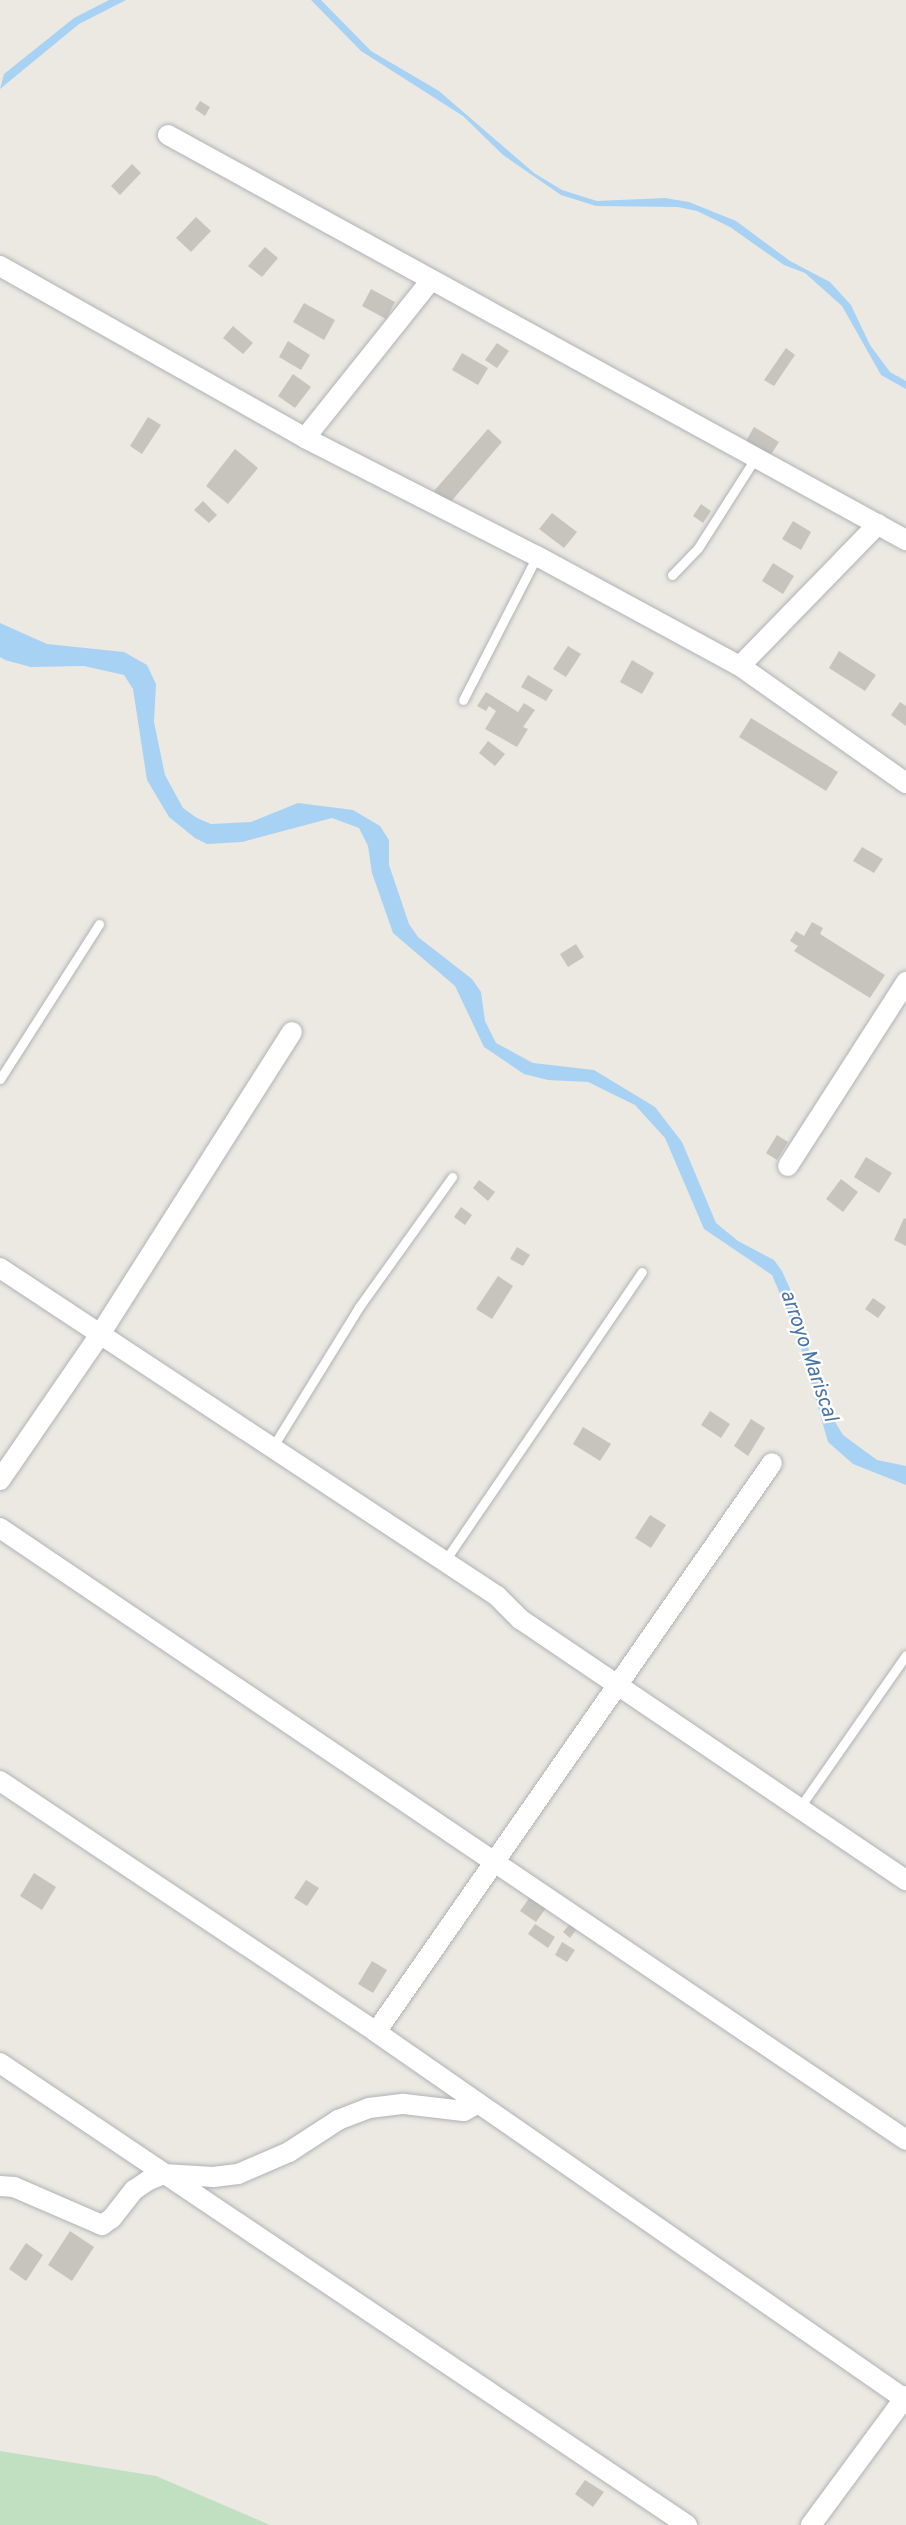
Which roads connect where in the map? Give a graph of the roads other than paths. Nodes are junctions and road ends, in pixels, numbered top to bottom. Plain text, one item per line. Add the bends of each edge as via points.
1 (168, 135) dead end
2 (0, 266) edge
3 (431, 280) junction
4 (305, 438) junction
5 (756, 457) junction
6 (878, 524) junction
7 (906, 540) edge
8 (537, 556) junction
9 (672, 575) dead end
10 (740, 666) junction
11 (463, 700) dead end
12 (906, 783) edge
13 (99, 924) dead end
14 (906, 982) edge
15 (292, 1032) dead end
16 (0, 1078) edge
17 (788, 1166) dead end
18 (452, 1177) dead end
19 (0, 1268) edge
20 (642, 1272) dead end
21 (99, 1336) junction
22 (271, 1450) junction
23 (772, 1463) dead end
24 (0, 1480) edge
25 (0, 1528) edge
26 (443, 1564) junction
27 (906, 1655) edge
28 (619, 1685) junction
29 (0, 1781) edge
30 (800, 1807) junction
31 (496, 1861) junction
32 (906, 1880) edge
33 (376, 2032) junction
34 (0, 2063) edge
35 (478, 2103) junction
36 (906, 2140) edge
37 (164, 2174) junction
38 (0, 2186) edge
39 (905, 2398) edge
40 (687, 2525) edge
41 (812, 2525) edge

1 - 3 street
2 - 4 street
3 - 4 street
3 - 5 street
4 - 8 street
5 - 6 street
5 - 9 lane via 698,548
6 - 7 street
6 - 10 street
8 - 10 street
8 - 11 lane
10 - 12 street
13 - 16 lane
14 - 17 street
15 - 21 street
18 - 22 lane via 359,1307
19 - 21 street
20 - 26 lane
21 - 22 street
21 - 24 street
22 - 26 street
23 - 28 street
25 - 31 street
26 - 28 street via 497,1596 520,1619
27 - 30 lane
28 - 30 street
28 - 31 street
29 - 33 street
30 - 32 street
31 - 33 street
31 - 36 street
33 - 35 street
34 - 37 street
35 - 37 street via 464,2111 404,2104 369,2108 338,2120 289,2152 238,2174
35 - 39 street
37 - 38 street via 141,2184 102,2224 14,2187
37 - 40 street
39 - 41 street

